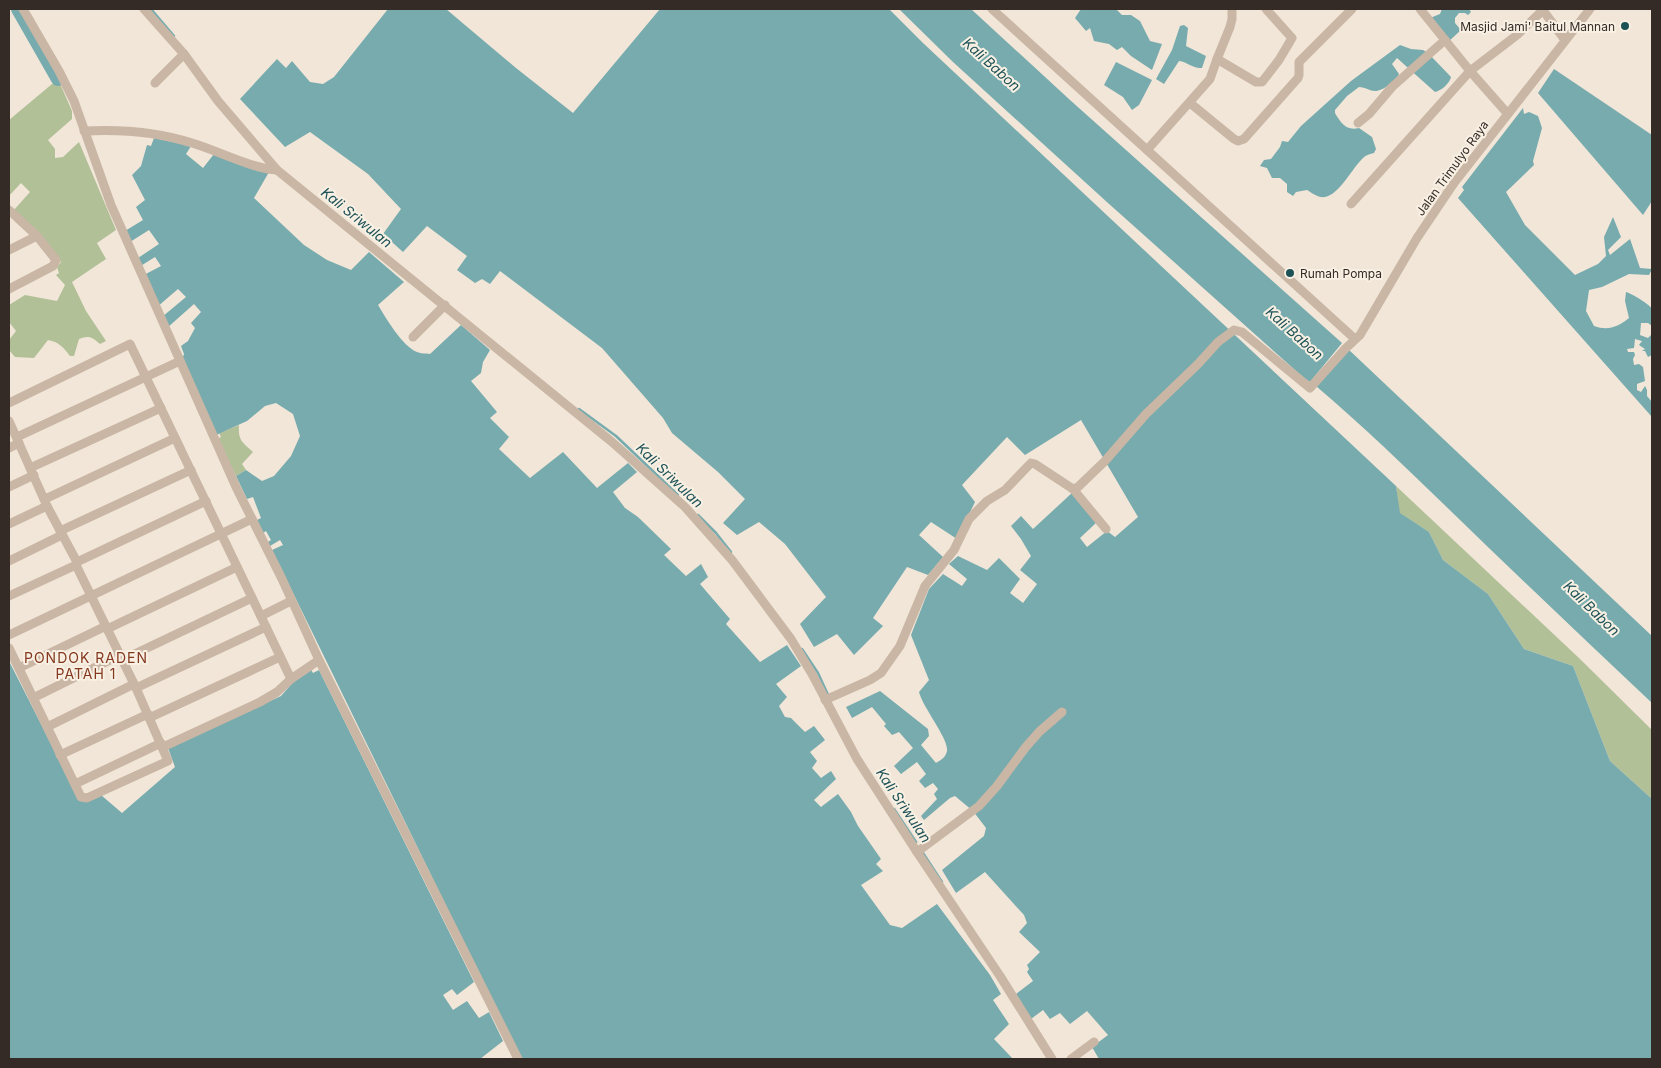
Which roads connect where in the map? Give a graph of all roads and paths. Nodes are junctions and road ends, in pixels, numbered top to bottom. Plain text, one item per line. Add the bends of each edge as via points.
1 (23, 9) edge
2 (144, 9) edge
3 (992, 9) edge
4 (1232, 9) edge
5 (1266, 9) edge
6 (1352, 9) edge
7 (1420, 9) edge
8 (1543, 9) edge
9 (1590, 9) edge
10 (1445, 40) junction
11 (1565, 40) junction
12 (184, 54) junction
13 (1217, 59) junction
14 (1470, 72) junction
15 (155, 83) dead end
16 (1190, 103) junction
17 (1507, 113) junction
18 (1358, 123) dead end
19 (84, 131) junction
20 (1148, 150) junction
21 (277, 170) junction
22 (1351, 204) dead end
23 (9, 211) edge
24 (37, 236) junction
25 (9, 250) edge
26 (9, 289) edge
27 (444, 306) junction
28 (413, 337) dead end
29 (1355, 339) junction
30 (180, 361) junction
31 (146, 377) junction
32 (9, 403) edge
33 (161, 408) junction
34 (9, 421) edge
35 (175, 438) junction
36 (18, 440) junction
37 (9, 448) edge
38 (190, 470) junction
39 (32, 471) junction
40 (9, 487) edge
41 (1073, 488) junction
42 (206, 501) junction
43 (46, 502) junction
44 (252, 519) junction
45 (9, 524) edge
46 (1106, 529) dead end
47 (61, 533) junction
48 (222, 534) junction
49 (9, 561) edge
50 (76, 563) junction
51 (237, 567) junction
52 (9, 596) edge
53 (90, 596) junction
54 (252, 598) junction
55 (292, 601) junction
56 (261, 616) junction
57 (107, 627) junction
58 (266, 627) junction
59 (9, 635) edge
60 (9, 648) edge
61 (280, 656) junction
62 (121, 657) junction
63 (319, 660) junction
64 (19, 668) junction
65 (291, 679) junction
66 (135, 686) junction
67 (33, 698) junction
68 (825, 700) junction
69 (1062, 712) dead end
70 (149, 716) junction
71 (47, 727) junction
72 (162, 745) junction
73 (60, 755) junction
74 (75, 784) junction
75 (917, 852) junction
76 (1094, 1042) dead end
77 (518, 1059) edge
78 (1052, 1059) edge
79 (1071, 1059) edge

1 - 19 street via 74,101
2 - 12 street
3 - 20 street
4 - 13 street via 1231,22
5 - 13 street via 1292,38 1260,83
6 - 16 street via 1299,62 1298,78 1244,139 1234,139
7 - 10 street
8 - 11 street
8 - 14 street via 1517,35
9 - 11 street, Jalan Trimulyo Raya
10 - 14 street
10 - 18 street via 1392,87
11 - 17 street, Jalan Trimulyo Raya
12 - 15 street
12 - 21 street via 218,101
13 - 16 street via 1210,79
14 - 17 street
14 - 22 street
16 - 20 street
17 - 29 street, Jalan Trimulyo Raya via 1417,238 1373,316
19 - 21 street via 110,130 163,136 264,169
19 - 30 street via 111,205
20 - 29 street
21 - 27 street
23 - 24 street
24 - 25 street
24 - 26 street via 55,258 55,264
27 - 28 street
27 - 68 street via 612,442 685,507 732,560 791,639
29 - 41 street, Jalan Trimulyo Raya via 1310,388 1242,332 1234,330 1146,414 1105,461
30 - 31 street
30 - 44 street
31 - 32 street via 130,344
31 - 33 street
31 - 36 street
33 - 35 street
33 - 39 street
34 - 36 street
35 - 38 street
35 - 43 street
36 - 37 street
36 - 39 street
38 - 42 street
38 - 47 street
39 - 40 street
39 - 43 street
41 - 46 street
41 - 68 street via 1035,464 1028,464 1005,490 987,501 969,519 954,550 925,586 906,635 886,667 876,677
42 - 48 street
42 - 50 street
43 - 45 street
43 - 47 street
44 - 48 street
44 - 55 street
47 - 49 street
47 - 50 street
48 - 51 street
48 - 53 street
50 - 52 street
50 - 53 street
51 - 54 street
51 - 57 street
53 - 57 street
53 - 59 street
54 - 56 street
54 - 62 street
55 - 56 street
55 - 63 street
56 - 58 street
57 - 62 street
57 - 64 street
58 - 61 street
58 - 66 street
60 - 64 street
61 - 65 street
61 - 70 street
62 - 66 street
62 - 67 street
63 - 65 street
63 - 77 street
64 - 67 street
65 - 72 street via 260,702
66 - 70 street
66 - 71 street
67 - 71 street
68 - 75 street via 856,759
69 - 75 street via 1030,743 979,806
70 - 72 street
70 - 73 street
71 - 73 street
72 - 74 street
72 - 74 street via 168,761 87,798 81,797
73 - 74 street
75 - 78 street
76 - 79 street

